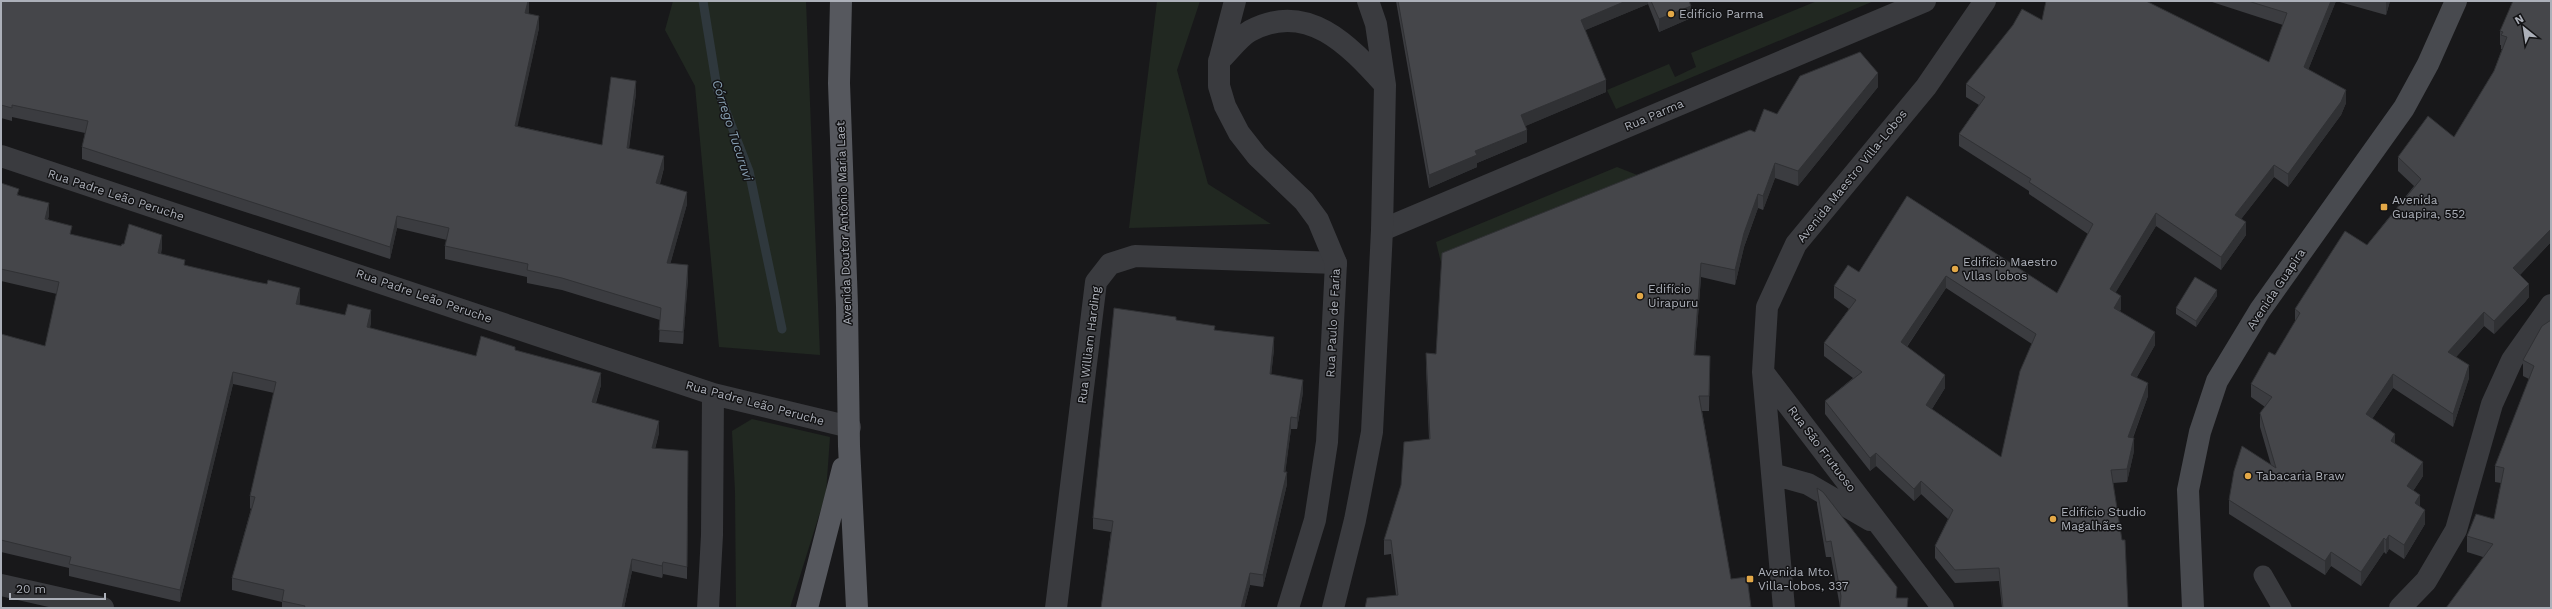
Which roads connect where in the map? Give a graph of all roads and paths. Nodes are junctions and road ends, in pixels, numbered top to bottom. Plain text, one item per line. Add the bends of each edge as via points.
1 (841, 1) edge
2 (1235, 1) edge
3 (1368, 1) edge
4 (1926, 1) edge
5 (1985, 1) edge
6 (2456, 1) edge
7 (1218, 62) junction
8 (1385, 85) junction
9 (1, 156) edge
10 (1382, 230) junction
11 (1336, 263) junction
12 (2551, 305) edge
13 (1763, 372) junction
14 (713, 394) junction
15 (849, 436) junction
16 (1772, 474) junction
17 (1881, 526) junction
18 (2263, 575) dead end
19 (1, 585) edge
20 (103, 608) edge
21 (708, 608) edge
22 (807, 608) edge
23 (857, 608) edge
24 (1056, 608) edge
25 (1288, 608) edge
26 (1333, 608) edge
27 (1784, 608) edge
28 (1943, 608) edge
29 (2193, 608) edge
30 (2282, 608) edge
31 (2400, 608) edge

1 - 15 main road, Avenida Doutor Antônio Maria Laet via 839,83
2 - 7 street, Rua Paulo de Faria
3 - 8 street via 1376,24
4 - 10 street, Rua Parma
5 - 13 street, Avenida Maestro Villa-Lobos via 1926,87 1796,244 1767,307
6 - 29 main road, Avenida Guapira via 2428,64 2404,108 2260,310 2217,381 2200,432 2188,490
7 - 8 street via 1249,31 1270,21 1287,17 1308,19 1332,32
7 - 11 street, Rua Paulo de Faria via 1219,86 1225,106 1239,133 1257,156 1304,201 1318,220
8 - 10 street
9 - 14 street, Rua Padre Leão Peruche
10 - 26 street via 1372,432 1355,520
11 - 24 street, Rua William Harding via 1135,256 1110,264 1096,282
11 - 25 street, Rua Paulo de Faria via 1327,442 1315,520
12 - 31 street via 2512,360 2492,404 2456,530 2426,581
13 - 16 street, Avenida Maestro Villa-Lobos
13 - 17 street, Rua São Frutuoso
14 - 15 street, Rua Padre Leão Peruche
14 - 21 street via 712,535
15 - 22 main road, Avenida Doutor Antônio Maria Laet
15 - 23 main road, Avenida Doutor Antônio Maria Laet
16 - 17 street, Rua São Frutuoso via 1808,484
16 - 27 street, Avenida Maestro Villa-Lobos
17 - 28 street, Rua São Frutuoso
18 - 30 lane
19 - 20 street

